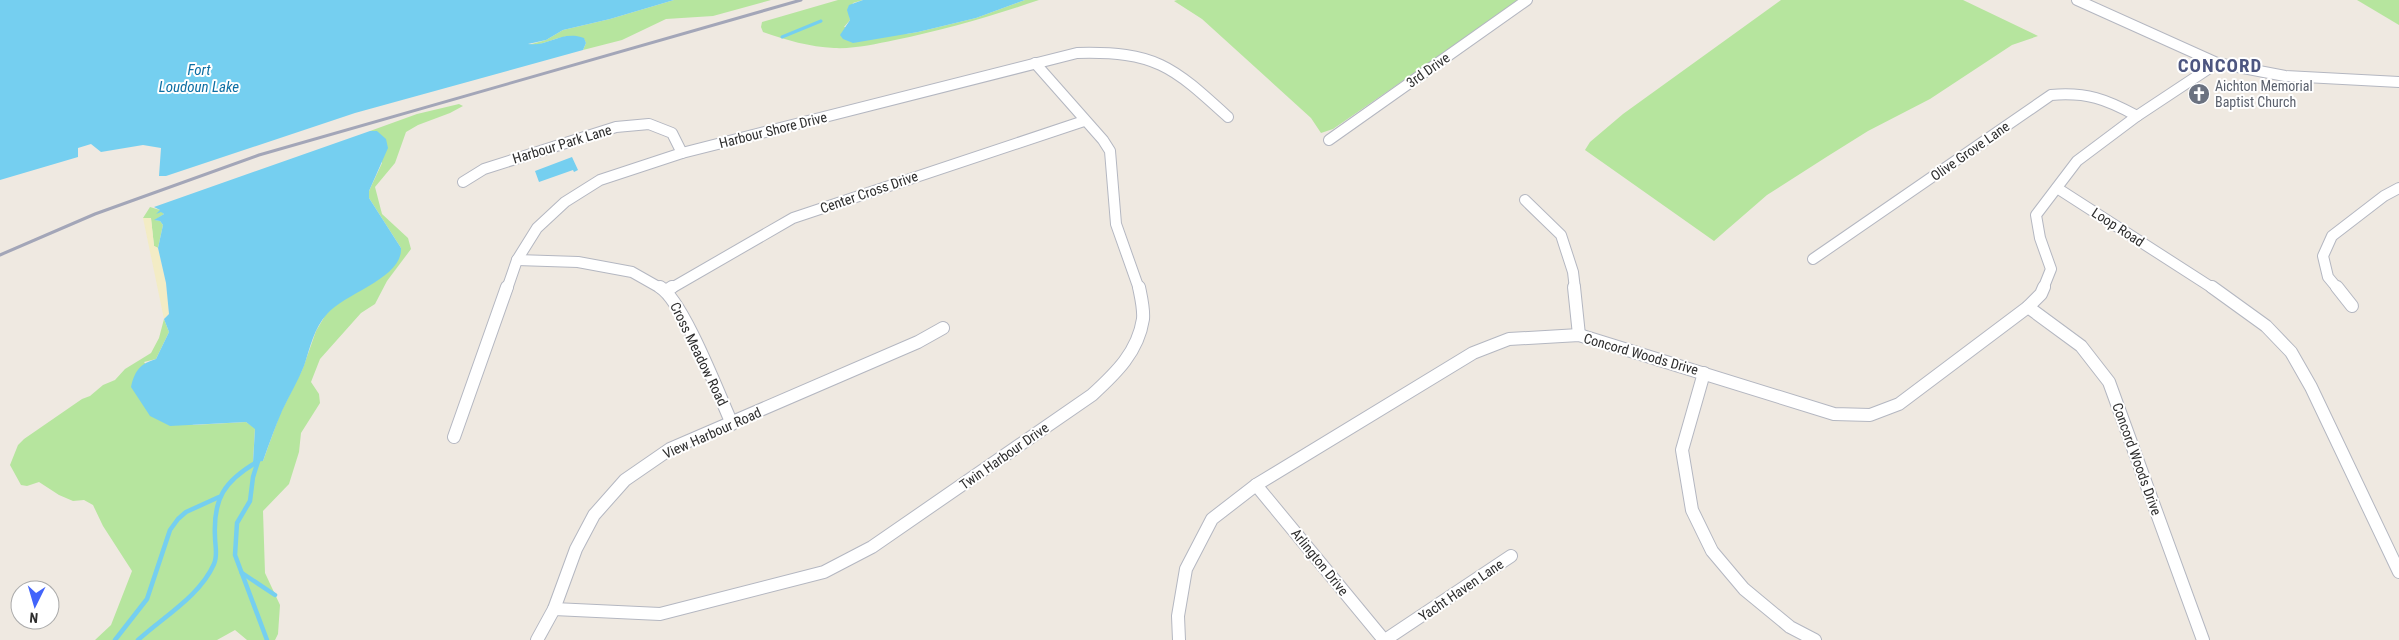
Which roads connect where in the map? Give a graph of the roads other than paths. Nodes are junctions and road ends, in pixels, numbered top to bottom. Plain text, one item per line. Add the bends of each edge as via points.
1 (1527, 0) edge
2 (2077, 0) edge
3 (1035, 63) junction
4 (2217, 64) junction
5 (2399, 82) edge
6 (2137, 116) junction
7 (1228, 117) dead end
8 (1084, 121) junction
9 (1329, 140) dead end
10 (682, 153) junction
11 (463, 182) dead end
12 (2057, 188) junction
13 (2399, 188) edge
14 (1525, 200) dead end
15 (1813, 259) dead end
16 (516, 260) junction
17 (666, 291) junction
18 (2352, 306) dead end
19 (2028, 307) junction
20 (943, 328) dead end
21 (1579, 335) junction
22 (1704, 373) junction
23 (732, 424) junction
24 (454, 437) dead end
25 (1256, 485) junction
26 (1511, 556) dead end
27 (2399, 572) edge
28 (554, 609) junction
29 (537, 640) edge
30 (1179, 640) edge
31 (1384, 640) edge
32 (1815, 640) edge
33 (2203, 640) edge

1 - 9 street, 3rd Drive
2 - 4 street
3 - 7 street, Harbour Shore Drive via 1077,53 1111,52 1157,62 1177,73
3 - 8 street, Twin Harbour Drive
3 - 10 street, Harbour Shore Drive
4 - 5 street via 2272,75
4 - 6 street
6 - 12 street via 2077,161
6 - 15 street, Olive Grove Lane via 2098,96 2074,92 2050,95
8 - 17 street, Center Cross Drive via 793,218
8 - 28 street, Twin Harbour Drive via 1104,140 1110,151 1116,224 1139,284 1143,317 1135,347 1118,371 1092,394 872,547 824,572 660,614
10 - 11 street, Harbour Park Lane via 672,133 649,124 616,127 484,169
10 - 16 street, Harbour Shore Drive via 600,180 565,202 536,228
12 - 19 street, Concord Woods Drive via 2036,215 2051,269 2041,294
12 - 27 street, Loop Road via 2229,298 2266,326 2291,352 2311,387
13 - 18 street via 2332,236 2326,250 2328,278
14 - 21 street via 1561,236 1574,272
16 - 17 street, Cross Meadow Road via 578,262 632,272
16 - 24 street, Harbour Shore Drive
17 - 23 street, Cross Meadow Road via 680,309
19 - 22 street, Concord Woods Drive via 1899,404 1870,415 1834,414
19 - 33 street, Concord Woods Drive via 2081,346 2109,382
20 - 23 street, View Harbour Road
21 - 22 street, Concord Woods Drive
21 - 25 street, Concord Woods Drive via 1509,338 1473,354
22 - 32 street via 1682,450 1692,510 1712,551 1744,590 1790,627
23 - 28 street, View Harbour Road via 670,449 625,480 594,515 576,549
25 - 30 street, Concord Woods Drive via 1212,519 1186,569 1178,616
25 - 31 street, Arlington Drive
26 - 31 street, Yacht Haven Lane
28 - 29 street, View Harbour Road

